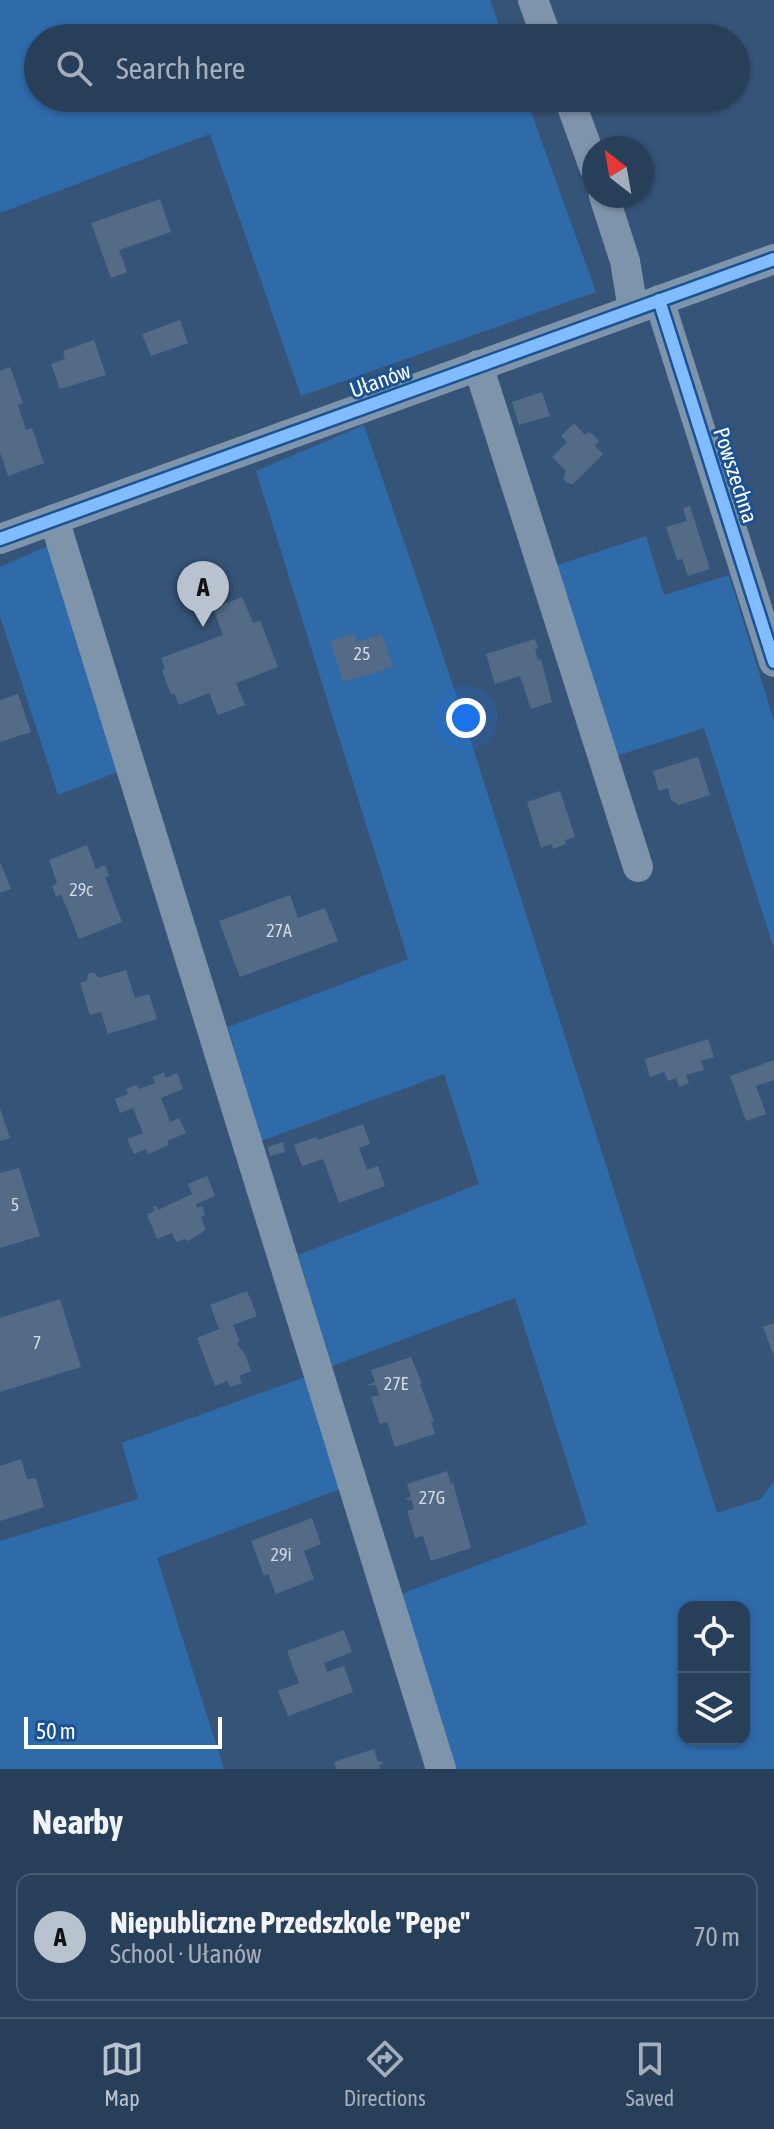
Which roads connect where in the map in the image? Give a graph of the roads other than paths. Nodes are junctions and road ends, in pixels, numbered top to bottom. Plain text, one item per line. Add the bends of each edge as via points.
1 (533, 0) edge
2 (542, 24) edge
3 (574, 112) edge
4 (583, 136) edge
5 (608, 208) edge
6 (774, 259) edge
7 (646, 304) junction
8 (478, 365) junction
9 (54, 519) junction
10 (1, 535) edge
11 (774, 662) edge
12 (638, 867) dead end
13 (441, 1769) edge

1 - 2 street
3 - 4 street
5 - 7 street, Powszechna
6 - 7 street, Ułanów
7 - 8 street, Ułanów
7 - 11 street, Powszechna
8 - 9 street, Ułanów
8 - 12 street
9 - 10 street, Ułanów
9 - 13 street

